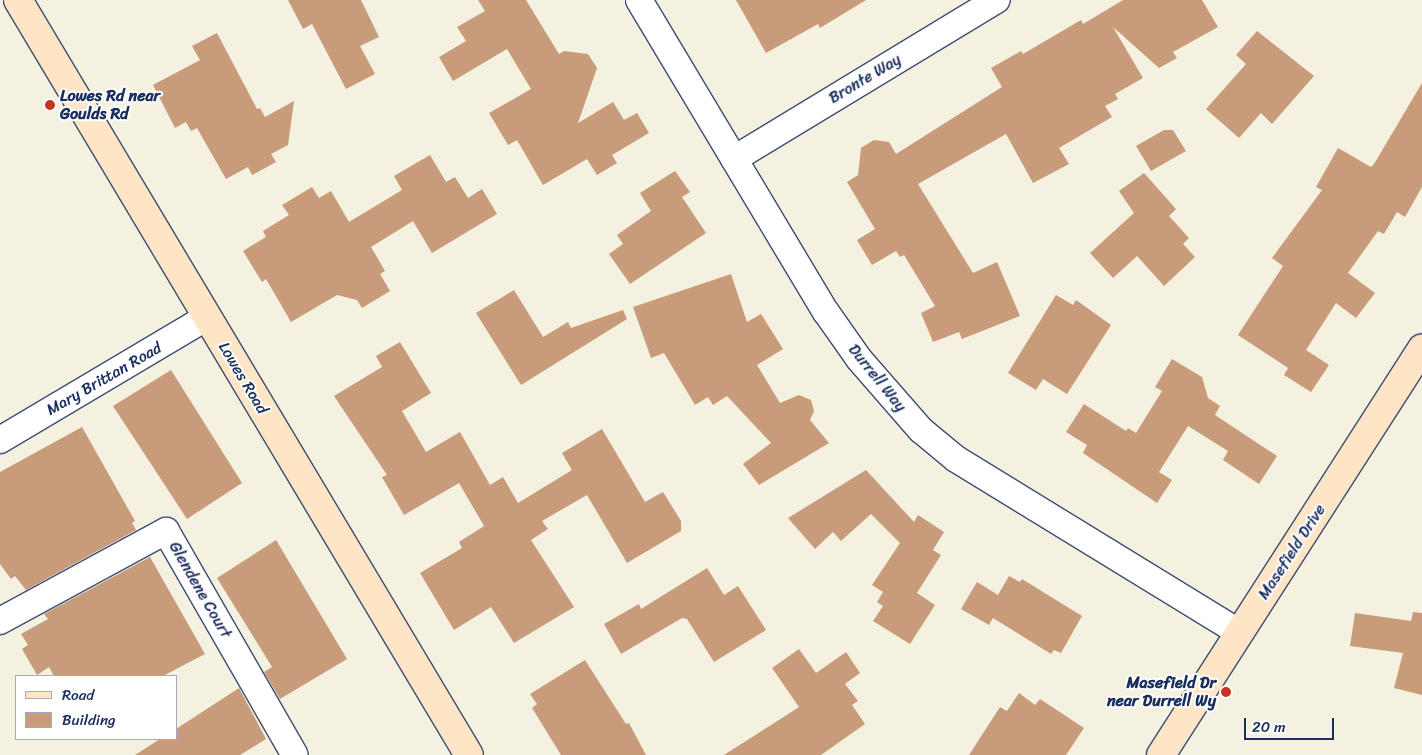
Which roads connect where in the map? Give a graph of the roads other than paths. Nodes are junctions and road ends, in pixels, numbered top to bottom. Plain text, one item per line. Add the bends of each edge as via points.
1 (18, 0) edge
2 (640, 0) edge
3 (997, 0) edge
4 (734, 158) junction
5 (207, 317) junction
6 (1422, 348) edge
7 (0, 440) edge
8 (2, 616) edge
9 (1240, 632) junction
10 (295, 755) edge
11 (470, 755) edge
12 (1161, 755) edge

1 - 5 main road, Lowes Road
2 - 4 street, Durrell Way
3 - 4 street, Bronte Way
4 - 9 street, Durrell Way via 859,359 921,430 956,459
5 - 7 street, Mary Brittan Road
5 - 11 main road, Lowes Road
6 - 9 main road, Masefield Drive
8 - 10 street, Glendene Court via 166,531
9 - 12 main road, Masefield Drive

